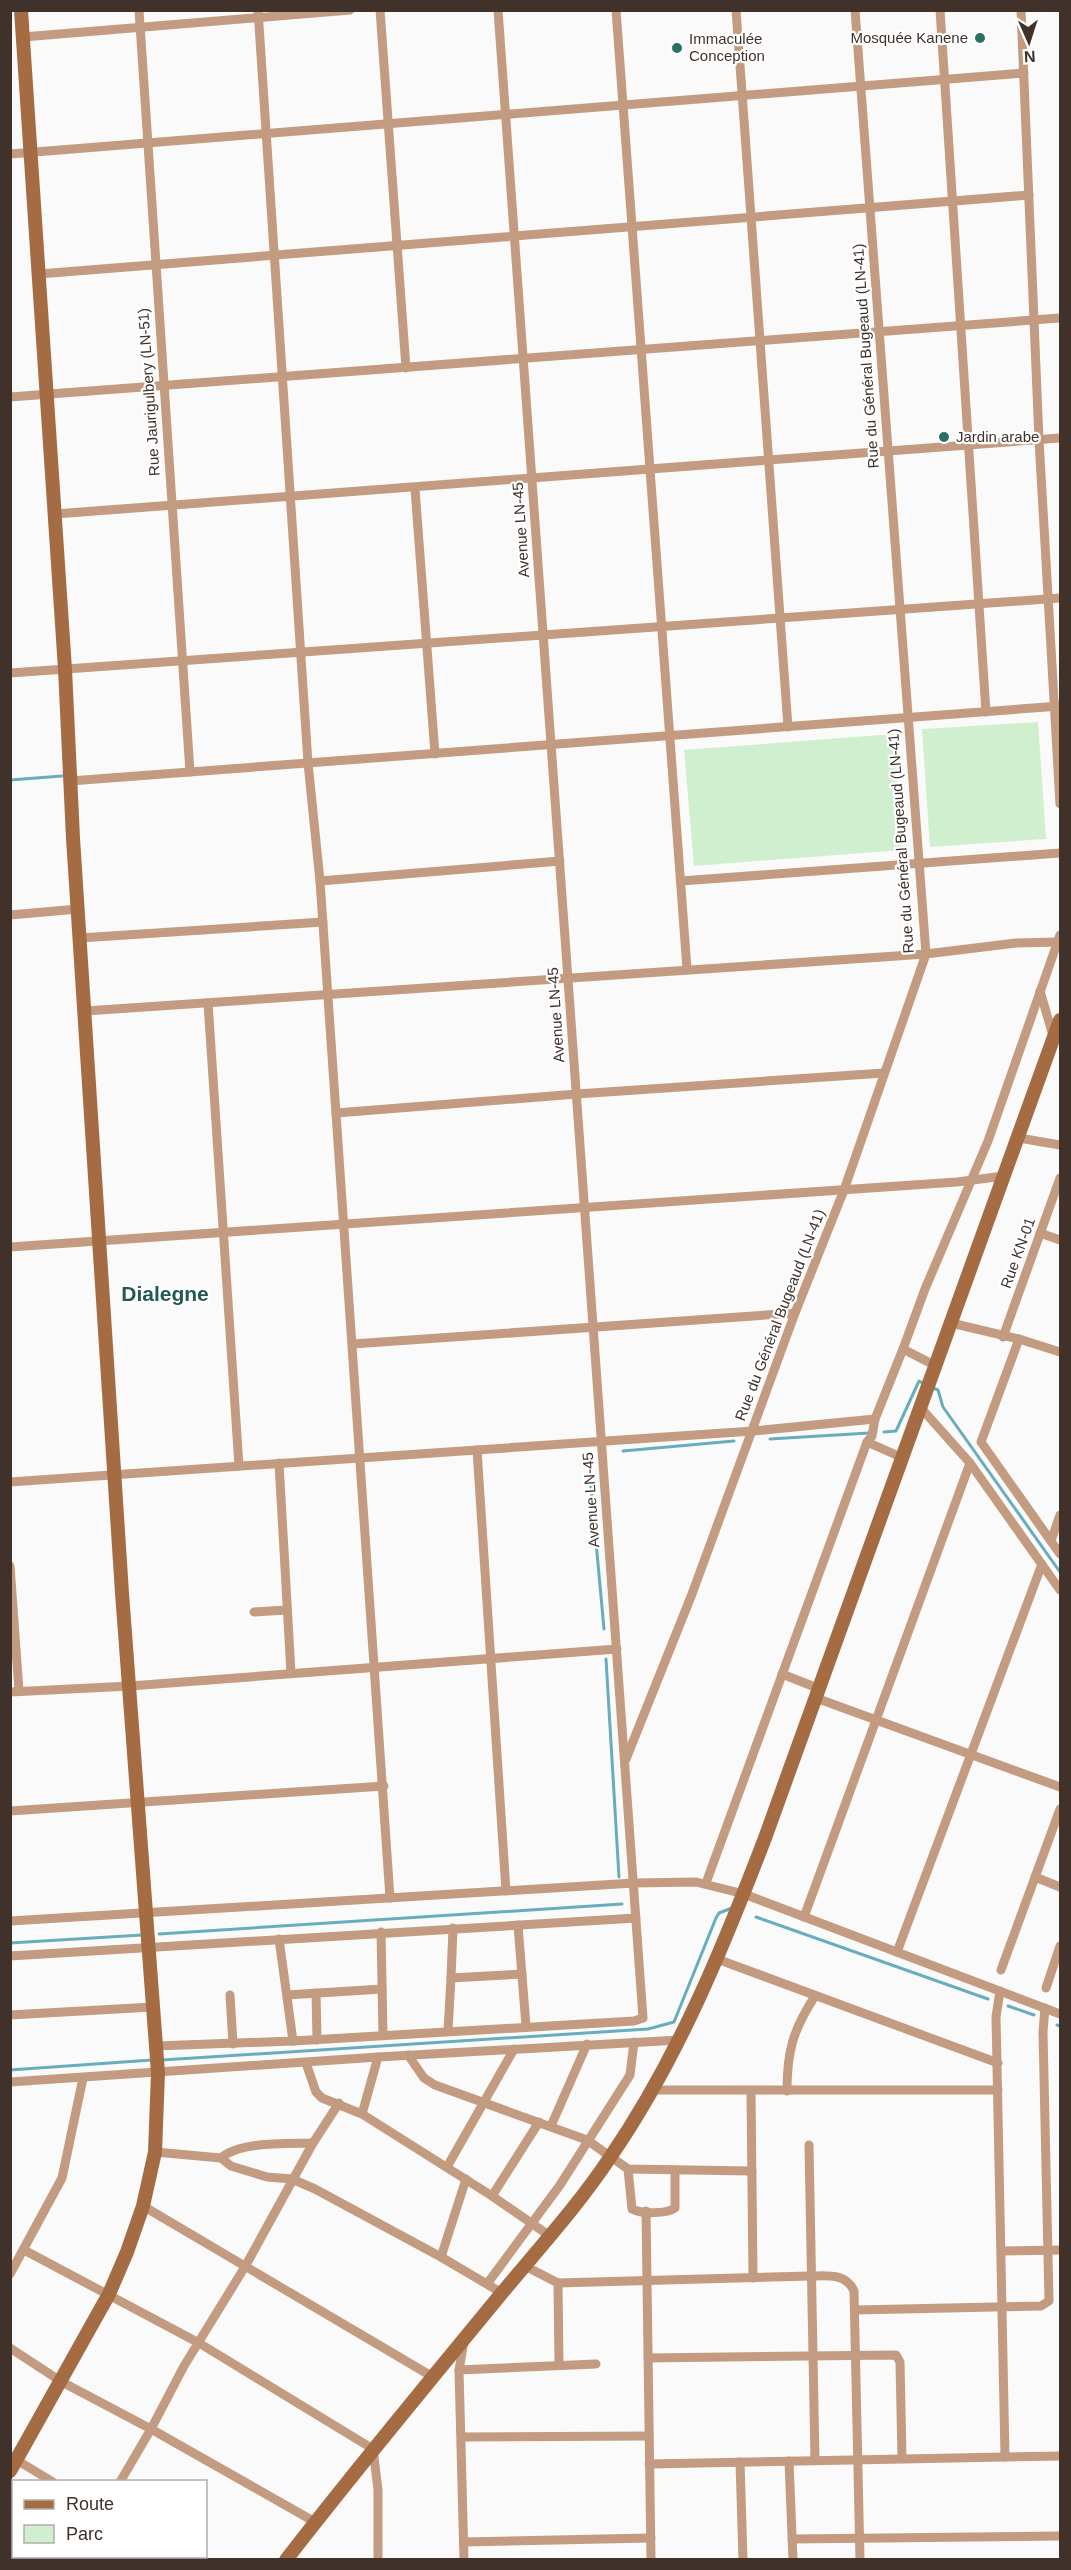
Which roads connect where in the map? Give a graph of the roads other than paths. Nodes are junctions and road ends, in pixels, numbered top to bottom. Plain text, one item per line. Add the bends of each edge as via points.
1 (21, 10) edge
2 (139, 10) edge
3 (350, 10) edge
4 (380, 10) edge
5 (498, 10) edge
6 (616, 10) edge
7 (736, 10) edge
8 (855, 10) edge
9 (940, 10) edge
10 (1021, 10) edge
11 (259, 14) edge
12 (140, 28) junction
13 (23, 37) junction
14 (1024, 73) junction
15 (945, 79) junction
16 (861, 86) junction
17 (742, 96) junction
18 (624, 105) junction
19 (506, 115) junction
20 (388, 124) junction
21 (266, 134) junction
22 (147, 143) junction
23 (30, 153) junction
24 (10, 154) edge
25 (1029, 195) junction
26 (953, 201) junction
27 (870, 208) junction
28 (751, 217) junction
29 (633, 227) junction
30 (514, 236) junction
31 (398, 245) junction
32 (274, 255) junction
33 (156, 265) junction
34 (39, 274) junction
35 (1060, 318) edge
36 (1035, 320) junction
37 (961, 326) junction
38 (879, 332) junction
39 (760, 341) junction
40 (642, 350) junction
41 (523, 359) junction
42 (406, 368) junction
43 (283, 377) junction
44 (164, 386) junction
45 (47, 394) junction
46 (10, 397) edge
47 (1060, 438) edge
48 (1039, 440) junction
49 (969, 445) junction
50 (888, 451) junction
51 (768, 460) junction
52 (651, 469) junction
53 (532, 478) junction
54 (415, 489) junction
55 (291, 496) junction
56 (172, 506) junction
57 (55, 514) junction
58 (1060, 598) edge
59 (1049, 599) junction
60 (979, 604) junction
61 (900, 610) junction
62 (780, 618) junction
63 (663, 627) junction
64 (543, 635) junction
65 (427, 644) junction
66 (301, 653) junction
67 (182, 661) junction
68 (65, 669) junction
69 (10, 673) edge
70 (1058, 707) edge
71 (986, 712) junction
72 (908, 718) junction
73 (788, 727) junction
74 (671, 736) junction
75 (551, 745) junction
76 (435, 753) junction
77 (308, 763) junction
78 (190, 772) junction
79 (70, 781) junction
80 (1060, 804) edge
81 (1060, 853) edge
82 (560, 861) junction
83 (919, 863) junction
84 (320, 881) junction
85 (681, 881) junction
86 (78, 909) junction
87 (10, 915) edge
88 (323, 922) junction
89 (80, 938) junction
90 (1059, 939) edge
91 (926, 954) junction
92 (687, 969) junction
93 (568, 978) junction
94 (1040, 992) junction
95 (328, 994) junction
96 (208, 1003) junction
97 (85, 1011) junction
98 (1060, 1020) edge
99 (1057, 1039) edge
100 (884, 1074) junction
101 (577, 1094) junction
102 (336, 1113) junction
103 (1019, 1138) junction
104 (1060, 1144) edge
105 (1004, 1176) junction
106 (1060, 1179) edge
107 (970, 1181) junction
108 (844, 1190) junction
109 (585, 1208) junction
110 (344, 1225) junction
111 (224, 1233) junction
112 (1040, 1233) junction
113 (100, 1240) junction
114 (1060, 1240) edge
115 (10, 1247) edge
116 (795, 1313) junction
117 (951, 1323) junction
118 (593, 1327) junction
119 (1003, 1336) junction
120 (1019, 1339) junction
121 (352, 1344) junction
122 (903, 1349) junction
123 (1060, 1352) edge
124 (936, 1366) junction
125 (921, 1408) junction
126 (875, 1419) junction
127 (753, 1431) junction
128 (602, 1441) junction
129 (867, 1442) junction
130 (477, 1450) junction
131 (361, 1458) junction
132 (903, 1458) junction
133 (279, 1463) junction
134 (970, 1463) junction
135 (239, 1466) junction
136 (115, 1476) junction
137 (10, 1482) edge
138 (1060, 1515) edge
139 (1051, 1540) junction
140 (1060, 1554) edge
141 (1042, 1564) junction
142 (10, 1566) edge
143 (1060, 1590) edge
144 (287, 1610) junction
145 (254, 1612) dead end
146 (617, 1649) junction
147 (490, 1658) junction
148 (375, 1666) junction
149 (291, 1673) junction
150 (782, 1674) junction
151 (130, 1686) junction
152 (15, 1691) edge
153 (818, 1693) junction
154 (877, 1720) junction
155 (970, 1754) junction
156 (625, 1761) junction
157 (384, 1786) junction
158 (1060, 1787) edge
159 (138, 1801) junction
160 (1060, 1809) edge
161 (10, 1811) edge
162 (1035, 1877) junction
163 (634, 1883) junction
164 (706, 1883) junction
165 (1060, 1887) edge
166 (506, 1892) junction
167 (744, 1894) junction
168 (390, 1898) junction
169 (147, 1913) junction
170 (804, 1917) junction
171 (636, 1918) junction
172 (10, 1921) edge
173 (518, 1925) junction
174 (453, 1928) junction
175 (381, 1932) junction
176 (279, 1939) junction
177 (1060, 1946) edge
178 (149, 1947) junction
179 (897, 1952) junction
180 (10, 1956) edge
181 (717, 1959) junction
182 (1001, 1970) dead end
183 (522, 1974) junction
184 (451, 1978) junction
185 (1046, 1988) dead end
186 (382, 1989) junction
187 (1000, 1991) junction
188 (316, 1993) junction
189 (230, 1995) dead end
190 (287, 1995) junction
191 (815, 1996) junction
192 (153, 2007) junction
193 (1045, 2008) junction
194 (10, 2014) edge
195 (1060, 2014) edge
196 (526, 2026) junction
197 (448, 2031) junction
198 (383, 2034) junction
199 (317, 2040) junction
200 (679, 2040) junction
201 (293, 2041) junction
202 (634, 2042) junction
203 (233, 2044) junction
204 (587, 2044) junction
205 (514, 2049) junction
206 (408, 2055) junction
207 (378, 2057) junction
208 (157, 2060) junction
209 (306, 2063) junction
210 (998, 2063) junction
211 (83, 2078) junction
212 (10, 2082) edge
213 (652, 2090) junction
214 (998, 2090) junction
215 (787, 2091) junction
216 (751, 2092) junction
217 (339, 2103) junction
218 (483, 2104) junction
219 (362, 2114) junction
220 (538, 2122) junction
221 (551, 2126) junction
222 (587, 2140) junction
223 (313, 2144) junction
224 (809, 2145) dead end
225 (155, 2152) junction
226 (612, 2156) junction
227 (221, 2158) junction
228 (447, 2167) junction
229 (628, 2169) junction
230 (675, 2170) junction
231 (752, 2171) junction
232 (292, 2179) junction
233 (466, 2179) junction
234 (492, 2196) junction
235 (143, 2206) junction
236 (646, 2211) junction
237 (532, 2223) junction
238 (550, 2236) junction
239 (24, 2250) junction
240 (1048, 2250) junction
241 (1060, 2250) edge
242 (1002, 2251) junction
243 (441, 2257) junction
244 (246, 2265) junction
245 (525, 2266) junction
246 (10, 2274) edge
247 (810, 2276) junction
248 (753, 2278) junction
249 (647, 2280) junction
250 (558, 2283) junction
251 (486, 2284) junction
252 (502, 2293) junction
253 (109, 2294) junction
254 (1003, 2307) junction
255 (855, 2310) junction
256 (465, 2338) junction
257 (199, 2343) junction
258 (10, 2348) edge
259 (857, 2354) junction
260 (812, 2356) junction
261 (648, 2358) junction
262 (559, 2364) junction
263 (596, 2364) dead end
264 (459, 2370) junction
265 (433, 2377) junction
266 (62, 2382) junction
267 (152, 2429) junction
268 (649, 2436) junction
269 (462, 2437) junction
270 (373, 2449) junction
271 (1060, 2456) edge
272 (1005, 2457) junction
273 (902, 2458) junction
274 (858, 2459) junction
275 (815, 2460) junction
276 (789, 2461) junction
277 (13, 2462) edge
278 (740, 2462) junction
279 (649, 2464) junction
280 (51, 2480) edge
281 (121, 2480) edge
282 (315, 2522) junction
283 (1060, 2536) edge
284 (651, 2538) junction
285 (860, 2539) junction
286 (792, 2540) junction
287 (464, 2542) junction
288 (286, 2559) edge
289 (378, 2559) edge
290 (464, 2559) edge
291 (651, 2559) edge
292 (742, 2559) edge
293 (793, 2559) edge
294 (860, 2559) edge

1 - 13 street
2 - 12 street, Rue Jaurigulbery (LN-51)
3 - 11 street
4 - 20 street
5 - 19 street, Avenue LN-45
6 - 18 street
7 - 17 street
8 - 16 street, Rue du Général Bugeaud (LN-41)
9 - 15 street
10 - 14 street
11 - 12 street
11 - 21 street
12 - 13 street
12 - 22 street, Rue Jaurigulbery (LN-51)
13 - 23 street
14 - 15 street
14 - 25 street
15 - 16 street
15 - 26 street
16 - 17 street
16 - 27 street, Rue du Général Bugeaud (LN-41)
17 - 18 street
17 - 28 street
18 - 19 street
18 - 29 street
19 - 20 street
19 - 30 street, Avenue LN-45
20 - 21 street
20 - 31 street
21 - 22 street
21 - 32 street
22 - 23 street
22 - 33 street, Rue Jaurigulbery (LN-51)
23 - 24 street
23 - 34 street
25 - 26 street
25 - 36 street
26 - 27 street
26 - 37 street
27 - 28 street
27 - 38 street, Rue du Général Bugeaud (LN-41)
28 - 29 street
28 - 39 street
29 - 30 street
29 - 40 street
30 - 31 street
30 - 41 street, Avenue LN-45
31 - 32 street
31 - 42 street
32 - 33 street
32 - 43 street
33 - 34 street
33 - 44 street, Rue Jaurigulbery (LN-51)
34 - 45 street
35 - 36 street
36 - 37 street
36 - 48 street
37 - 38 street
37 - 49 street
38 - 39 street
38 - 50 street, Rue du Général Bugeaud (LN-41)
39 - 40 street
39 - 51 street
40 - 41 street
40 - 52 street
41 - 42 street
41 - 53 street, Avenue LN-45
42 - 43 street
43 - 44 street
43 - 55 street
44 - 45 street
44 - 56 street, Rue Jaurigulbery (LN-51)
45 - 46 street
45 - 57 street
47 - 48 street
48 - 49 street
48 - 59 street
49 - 50 street
49 - 60 street
50 - 51 street
50 - 61 street, Rue du Général Bugeaud (LN-41)
51 - 52 street
51 - 62 street
52 - 53 street
52 - 63 street
53 - 54 street
53 - 64 street, Avenue LN-45
54 - 55 street
54 - 65 street
55 - 56 street
55 - 66 street
56 - 57 street
56 - 67 street, Rue Jaurigulbery (LN-51)
57 - 68 street
58 - 59 street
59 - 60 street
59 - 70 street
60 - 61 street
60 - 71 street
61 - 62 street
61 - 72 street, Rue du Général Bugeaud (LN-41)
62 - 63 street
62 - 73 street
63 - 64 street
63 - 74 street
64 - 65 street
64 - 75 street, Avenue LN-45
65 - 66 street
65 - 76 street
66 - 67 street
66 - 77 street
67 - 68 street
67 - 78 street, Rue Jaurigulbery (LN-51)
68 - 69 street
68 - 79 street
70 - 71 street
70 - 80 street
71 - 72 street
72 - 73 street
72 - 83 street, Rue du Général Bugeaud (LN-41)
73 - 74 street
74 - 75 street
74 - 85 street
75 - 76 street
75 - 82 street, Avenue LN-45
76 - 77 street
77 - 78 street
77 - 84 street
78 - 79 street
79 - 86 street
81 - 83 street
82 - 84 street
82 - 93 street, Avenue LN-45
83 - 85 street
83 - 91 street, Rue du Général Bugeaud (LN-41)
84 - 88 street
85 - 92 street
86 - 87 street
86 - 89 street
88 - 89 street
88 - 95 street
89 - 97 street
90 - 91 street
90 - 94 street
91 - 92 street
91 - 100 street, Rue du Général Bugeaud (LN-41)
92 - 93 street
93 - 95 street
93 - 101 street, Avenue LN-45
94 - 99 street
94 - 107 street
95 - 96 street
95 - 102 street
96 - 97 street
96 - 111 street
97 - 113 street
98 - 99 street
99 - 103 street
100 - 101 street
100 - 108 street, Rue du Général Bugeaud (LN-41)
101 - 102 street
101 - 109 street, Avenue LN-45
102 - 110 street
103 - 104 street
103 - 105 street
105 - 107 street
105 - 117 street
106 - 112 street, Rue KN-01
107 - 108 street
107 - 122 street
108 - 109 street
108 - 116 street, Rue du Général Bugeaud (LN-41)
109 - 110 street
109 - 118 street, Avenue LN-45
110 - 111 street
110 - 121 street
111 - 113 street
111 - 135 street
112 - 114 street
112 - 119 street, Rue KN-01
113 - 115 street
113 - 136 street
116 - 118 street
116 - 127 street, Rue du Général Bugeaud (LN-41)
117 - 119 street
117 - 124 street
118 - 121 street
118 - 128 street, Avenue LN-45
119 - 120 street
120 - 123 street
120 - 139 street via 981,1445
121 - 131 street
122 - 124 street
122 - 126 street
124 - 125 street
125 - 132 street
125 - 134 street
126 - 127 street
126 - 129 street
127 - 128 street
127 - 156 street, Rue du Général Bugeaud (LN-41)
128 - 130 street
128 - 146 street, Avenue LN-45
129 - 132 street
129 - 150 street
130 - 131 street
130 - 147 street
131 - 133 street
131 - 148 street
132 - 153 street
133 - 135 street
133 - 144 street
134 - 141 street
134 - 154 street
135 - 136 street
136 - 137 street
136 - 151 street
138 - 139 street
139 - 140 street
141 - 143 street
141 - 155 street
142 - 152 street
144 - 145 street
144 - 149 street
146 - 147 street
146 - 156 street, Avenue LN-45
147 - 148 street
147 - 166 street
148 - 149 street
148 - 157 street
149 - 151 street
150 - 153 street
150 - 164 street
151 - 152 street
151 - 159 street
153 - 154 street
153 - 167 street
154 - 155 street
154 - 170 street
155 - 158 street
155 - 179 street
156 - 163 street, Avenue LN-45
157 - 159 street
157 - 168 street
159 - 161 street
159 - 169 street
160 - 162 street
162 - 165 street
162 - 182 street
163 - 164 street
163 - 166 street
163 - 171 street, Avenue LN-45
164 - 167 street
166 - 168 street
167 - 170 street
167 - 181 street
168 - 169 street
169 - 172 street
169 - 178 street
170 - 179 street
171 - 173 street
171 - 196 street, Avenue LN-45 via 643,2018
173 - 174 street
173 - 183 street
174 - 175 street
174 - 184 street
175 - 176 street
175 - 186 street
176 - 178 street
176 - 190 street
177 - 185 street
178 - 180 street
178 - 192 street
179 - 187 street
181 - 191 street
181 - 200 street
183 - 184 street
183 - 196 street
184 - 197 street
186 - 188 street
186 - 198 street
187 - 193 street
187 - 210 street
188 - 190 street
188 - 199 street
189 - 203 street
190 - 201 street
191 - 210 street
191 - 215 street via 790,2044
192 - 194 street
192 - 208 street
193 - 195 street
193 - 240 street
196 - 197 street
197 - 198 street
198 - 199 street
199 - 201 street
200 - 202 street
200 - 213 street
201 - 203 street
202 - 204 street
202 - 222 street via 630,2075
203 - 208 street
204 - 205 street
204 - 221 street
205 - 206 street
205 - 218 street
206 - 207 street
206 - 218 street via 430,2082
207 - 209 street
207 - 219 street
208 - 209 street
208 - 211 street
208 - 225 street
209 - 217 street via 316,2092
210 - 214 street
211 - 212 street
211 - 239 street via 62,2178
213 - 216 street
213 - 226 street
214 - 215 street
214 - 242 street
215 - 216 street
216 - 231 street
217 - 219 street
217 - 223 street
218 - 220 street
218 - 228 street
219 - 228 street
220 - 221 street
220 - 234 street
221 - 222 street
222 - 226 street
222 - 237 street
223 - 227 street via 232,2150
223 - 232 street
224 - 247 street
225 - 227 street
225 - 235 street
226 - 229 street
226 - 238 street
227 - 232 street via 231,2166
228 - 233 street
229 - 230 street
229 - 236 street via 632,2209
230 - 231 street
230 - 236 street via 675,2208
231 - 248 street
232 - 243 street
232 - 244 street
233 - 234 street
233 - 243 street
234 - 237 street
235 - 244 street
235 - 253 street
236 - 249 street
237 - 238 street
237 - 251 street
238 - 245 street
239 - 246 street
239 - 253 street
240 - 241 street
240 - 242 street
240 - 254 street via 1046,2305
242 - 254 street
243 - 251 street
244 - 257 street
244 - 265 street
245 - 250 street
245 - 252 street
247 - 248 street
247 - 255 street via 844,2278 854,2291
247 - 260 street
248 - 249 street
249 - 250 street
249 - 261 street
250 - 262 street
251 - 252 street
252 - 256 street
253 - 257 street
253 - 266 street
254 - 255 street
254 - 272 street
255 - 259 street
256 - 264 street
256 - 265 street
257 - 267 street
257 - 270 street
258 - 266 street
259 - 260 street
259 - 273 street via 892,2354 899,2358
259 - 274 street
260 - 261 street
260 - 275 street
261 - 268 street
262 - 263 street
262 - 264 street
264 - 269 street
265 - 270 street
266 - 267 street
266 - 277 street
267 - 281 street
267 - 282 street
268 - 269 street
268 - 279 street
269 - 287 street
270 - 282 street
270 - 289 street via 378,2490
271 - 272 street
272 - 273 street
273 - 274 street
274 - 275 street
274 - 285 street
275 - 276 street
276 - 278 street
276 - 286 street
277 - 280 street
278 - 279 street
278 - 292 street
279 - 284 street
282 - 288 street
283 - 285 street
284 - 287 street
284 - 291 street
285 - 286 street
285 - 294 street
286 - 293 street
287 - 290 street

